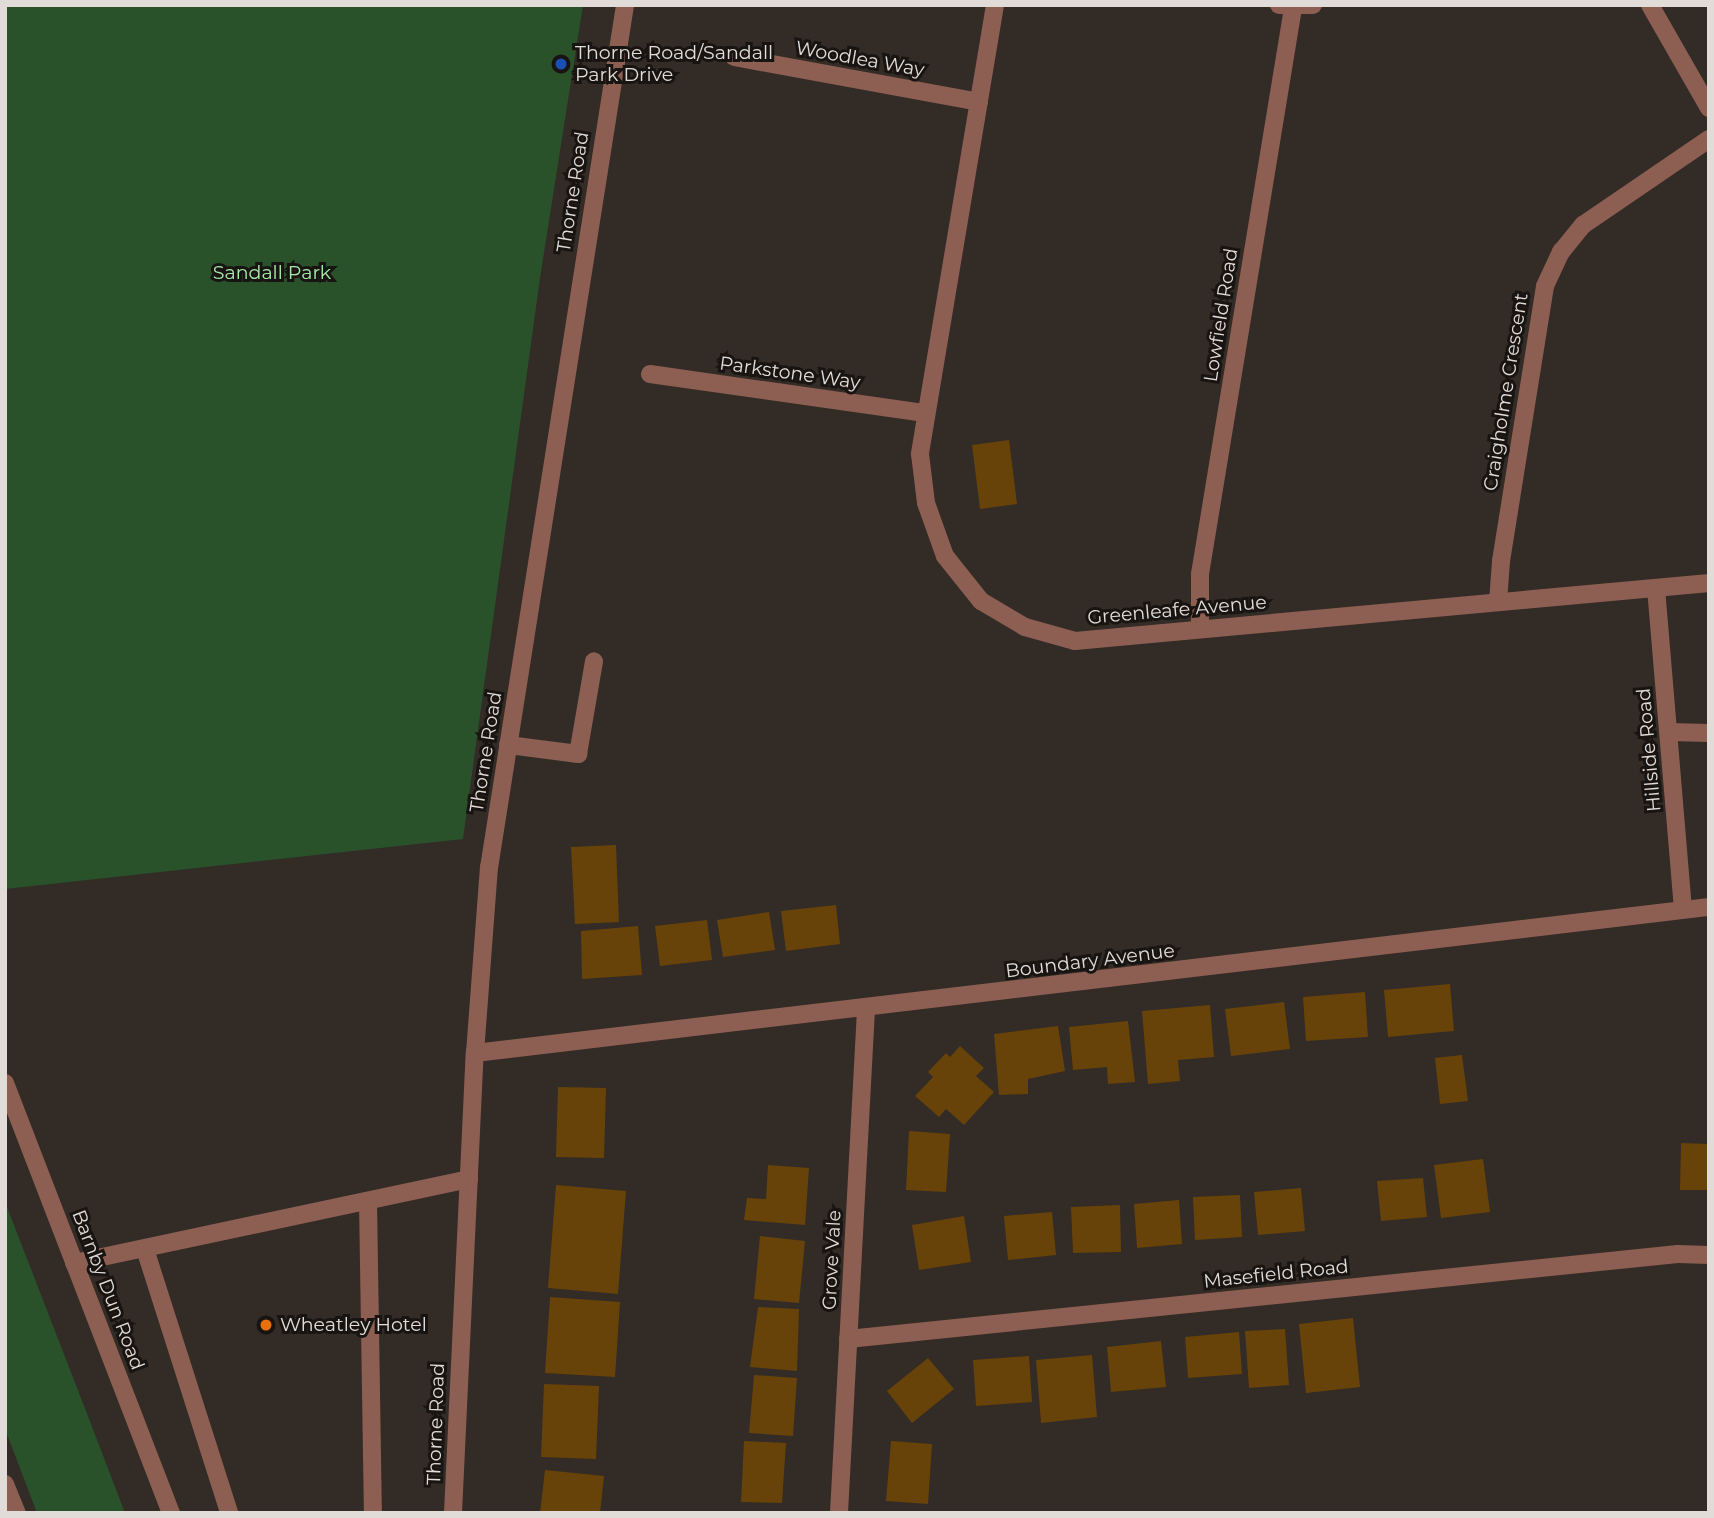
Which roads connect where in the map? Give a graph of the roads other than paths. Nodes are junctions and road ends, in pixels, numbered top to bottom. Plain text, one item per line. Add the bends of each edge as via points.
1 (625, 5) edge
2 (995, 5) edge
3 (1313, 5) edge
4 (1650, 5) edge
5 (1286, 6) edge
6 (734, 57) dead end
7 (979, 102) junction
8 (1709, 107) edge
9 (1709, 139) edge
10 (650, 374) dead end
11 (925, 413) junction
12 (1709, 583) edge
13 (1656, 588) junction
14 (1498, 602) junction
15 (1200, 629) junction
16 (593, 662) dead end
17 (1669, 732) junction
18 (1709, 733) edge
19 (508, 745) junction
20 (1709, 907) edge
21 (1683, 909) junction
22 (866, 1010) junction
23 (475, 1053) junction
24 (5, 1083) edge
25 (469, 1180) junction
26 (368, 1201) junction
27 (145, 1249) junction
28 (1709, 1255) edge
29 (74, 1263) junction
30 (848, 1339) junction
31 (5, 1484) edge
32 (17, 1513) edge
33 (171, 1513) edge
34 (229, 1513) edge
35 (373, 1513) edge
36 (453, 1513) edge
37 (839, 1513) edge

1 - 19 street, Thorne Road
2 - 7 street, Greenleafe Avenue
3 - 5 street
4 - 8 street
5 - 15 street, Lowfield Road via 1200,575
6 - 7 street, Woodlea Way
7 - 11 street, Greenleafe Avenue
9 - 14 street, Craigholme Crescent via 1583,225 1561,252 1545,286
10 - 11 street, Parkstone Way
11 - 15 street, Greenleafe Avenue via 920,454 926,503 945,556 981,601 1025,627 1075,641
12 - 13 street, Greenleafe Avenue
13 - 14 street, Greenleafe Avenue
13 - 17 street, Hillside Road
14 - 15 street, Greenleafe Avenue
16 - 19 street via 578,754
17 - 18 street
17 - 21 street, Hillside Road
19 - 23 street, Thorne Road via 489,868
20 - 21 street, Boundary Avenue
21 - 22 street, Boundary Avenue
22 - 23 street, Boundary Avenue
22 - 30 street, Grove Vale
23 - 25 street, Thorne Road
24 - 29 street, Barnby Dun Road
25 - 26 street
25 - 36 street, Thorne Road
26 - 27 street
26 - 35 street
27 - 29 street
27 - 34 street
28 - 30 street, Masefield Road via 1678,1254
29 - 33 street, Barnby Dun Road
30 - 37 street, Grove Vale
31 - 32 street

